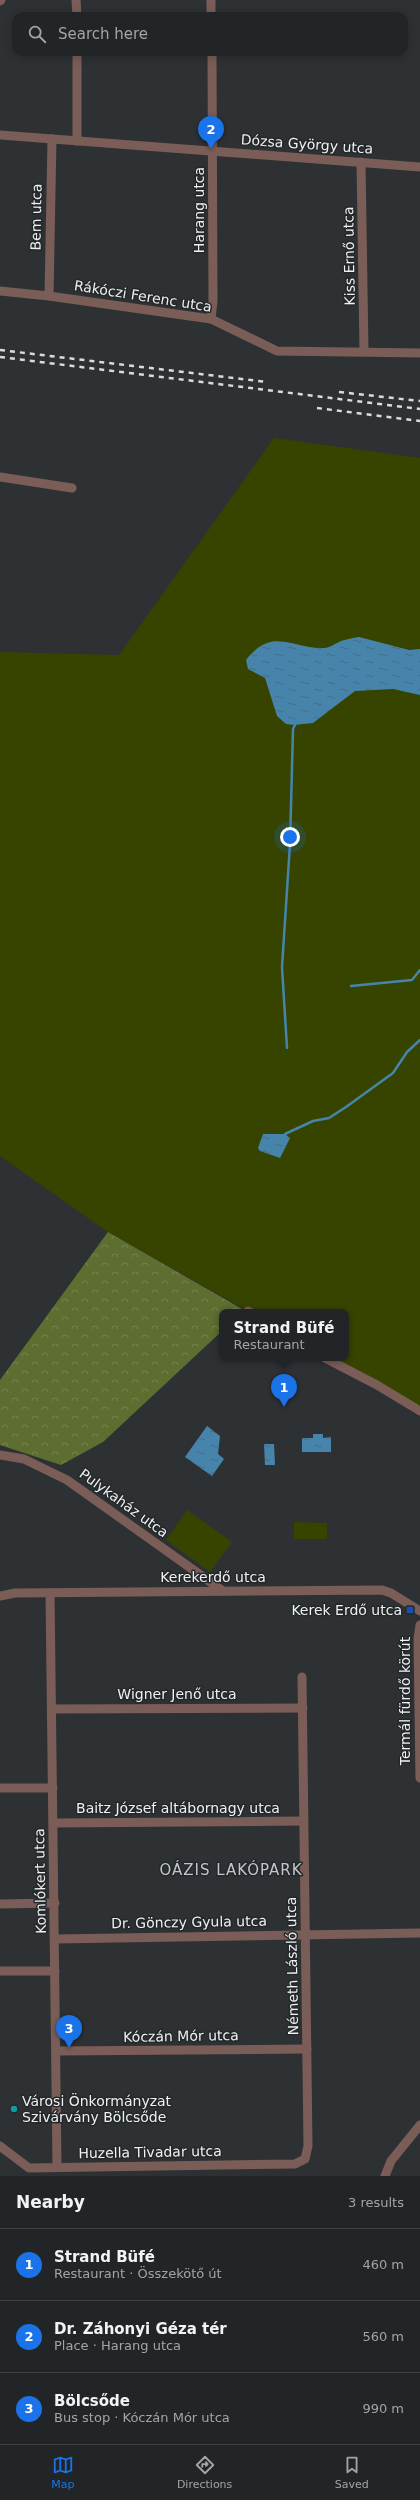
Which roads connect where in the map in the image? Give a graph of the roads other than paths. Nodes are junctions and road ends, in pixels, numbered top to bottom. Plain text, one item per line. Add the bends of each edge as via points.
1 (76, 0) edge
2 (211, 0) edge
3 (76, 12) edge
4 (211, 12) edge
5 (76, 56) edge
6 (212, 56) edge
7 (0, 135) edge
8 (52, 139) junction
9 (77, 141) junction
10 (212, 152) junction
11 (361, 162) junction
12 (420, 167) edge
13 (0, 291) edge
14 (49, 296) junction
15 (211, 319) junction
16 (364, 351) junction
17 (420, 353) edge
18 (0, 477) edge
19 (72, 488) dead end
20 (331, 1361) edge
21 (420, 1411) edge
22 (0, 1455) edge
23 (223, 1591) junction
24 (50, 1593) junction
25 (0, 1596) edge
26 (420, 1612) edge
27 (420, 1625) edge
28 (302, 1677) dead end
29 (419, 1696) edge
30 (303, 1708) junction
31 (52, 1709) junction
32 (420, 1778) edge
33 (0, 1788) edge
34 (53, 1788) junction
35 (304, 1821) junction
36 (54, 1823) junction
37 (55, 1903) junction
38 (0, 1904) edge
39 (420, 1933) edge
40 (305, 1934) junction
41 (55, 1939) junction
42 (0, 1971) edge
43 (55, 1971) junction
44 (307, 2049) junction
45 (56, 2051) junction
46 (420, 2125) edge
47 (0, 2146) edge
48 (305, 2159) joint
49 (57, 2167) junction
50 (385, 2176) edge

1 - 3 street
2 - 4 street
5 - 9 street
6 - 10 street, Harang utca
7 - 8 street, Dózsa György utca
8 - 9 street, Dózsa György utca
8 - 14 street, Bem utca
9 - 10 street, Dózsa György utca
10 - 11 street, Dózsa György utca
10 - 15 street, Harang utca
11 - 12 street, Dózsa György utca
11 - 16 street, Kiss Ernő utca
13 - 14 street, Rákóczi Ferenc utca
14 - 15 street, Rákóczi Ferenc utca
15 - 16 street, Rákóczi Ferenc utca via 277,351
16 - 17 street, Rákóczi Ferenc utca
18 - 19 street
20 - 21 street
22 - 23 street, Pulykaház utca via 24,1459 67,1480
23 - 24 street, Kerekerdő utca
23 - 26 street, Kerekerdő utca via 382,1590
24 - 25 street, Kerekerdő utca via 15,1593
24 - 31 street, Komlókert utca
27 - 29 street, Termál fürdő körút
28 - 30 street, Németh László utca
29 - 32 street, Termál fürdő körút
30 - 31 street, Wigner Jenő utca
30 - 35 street, Németh László utca
31 - 34 street, Komlókert utca
33 - 34 street
34 - 36 street, Komlókert utca
35 - 36 street, Baitz József altábornagy utca
35 - 40 street, Németh László utca
36 - 37 street, Komlókert utca
37 - 38 street
37 - 41 street, Komlókert utca
39 - 40 street, Dr. Gönczy Gyula utca
40 - 41 street, Dr. Gönczy Gyula utca
40 - 44 street, Németh László utca
41 - 43 street, Komlókert utca
42 - 43 street
43 - 45 street, Komlókert utca
44 - 45 street, Kóczán Mór utca
44 - 48 street, Németh László utca via 308,2146
45 - 49 street, Komlókert utca
46 - 50 street via 389,2165
47 - 49 street, Huzella Tivadar utca via 29,2168
48 - 49 street, Huzella Tivadar utca via 295,2164

